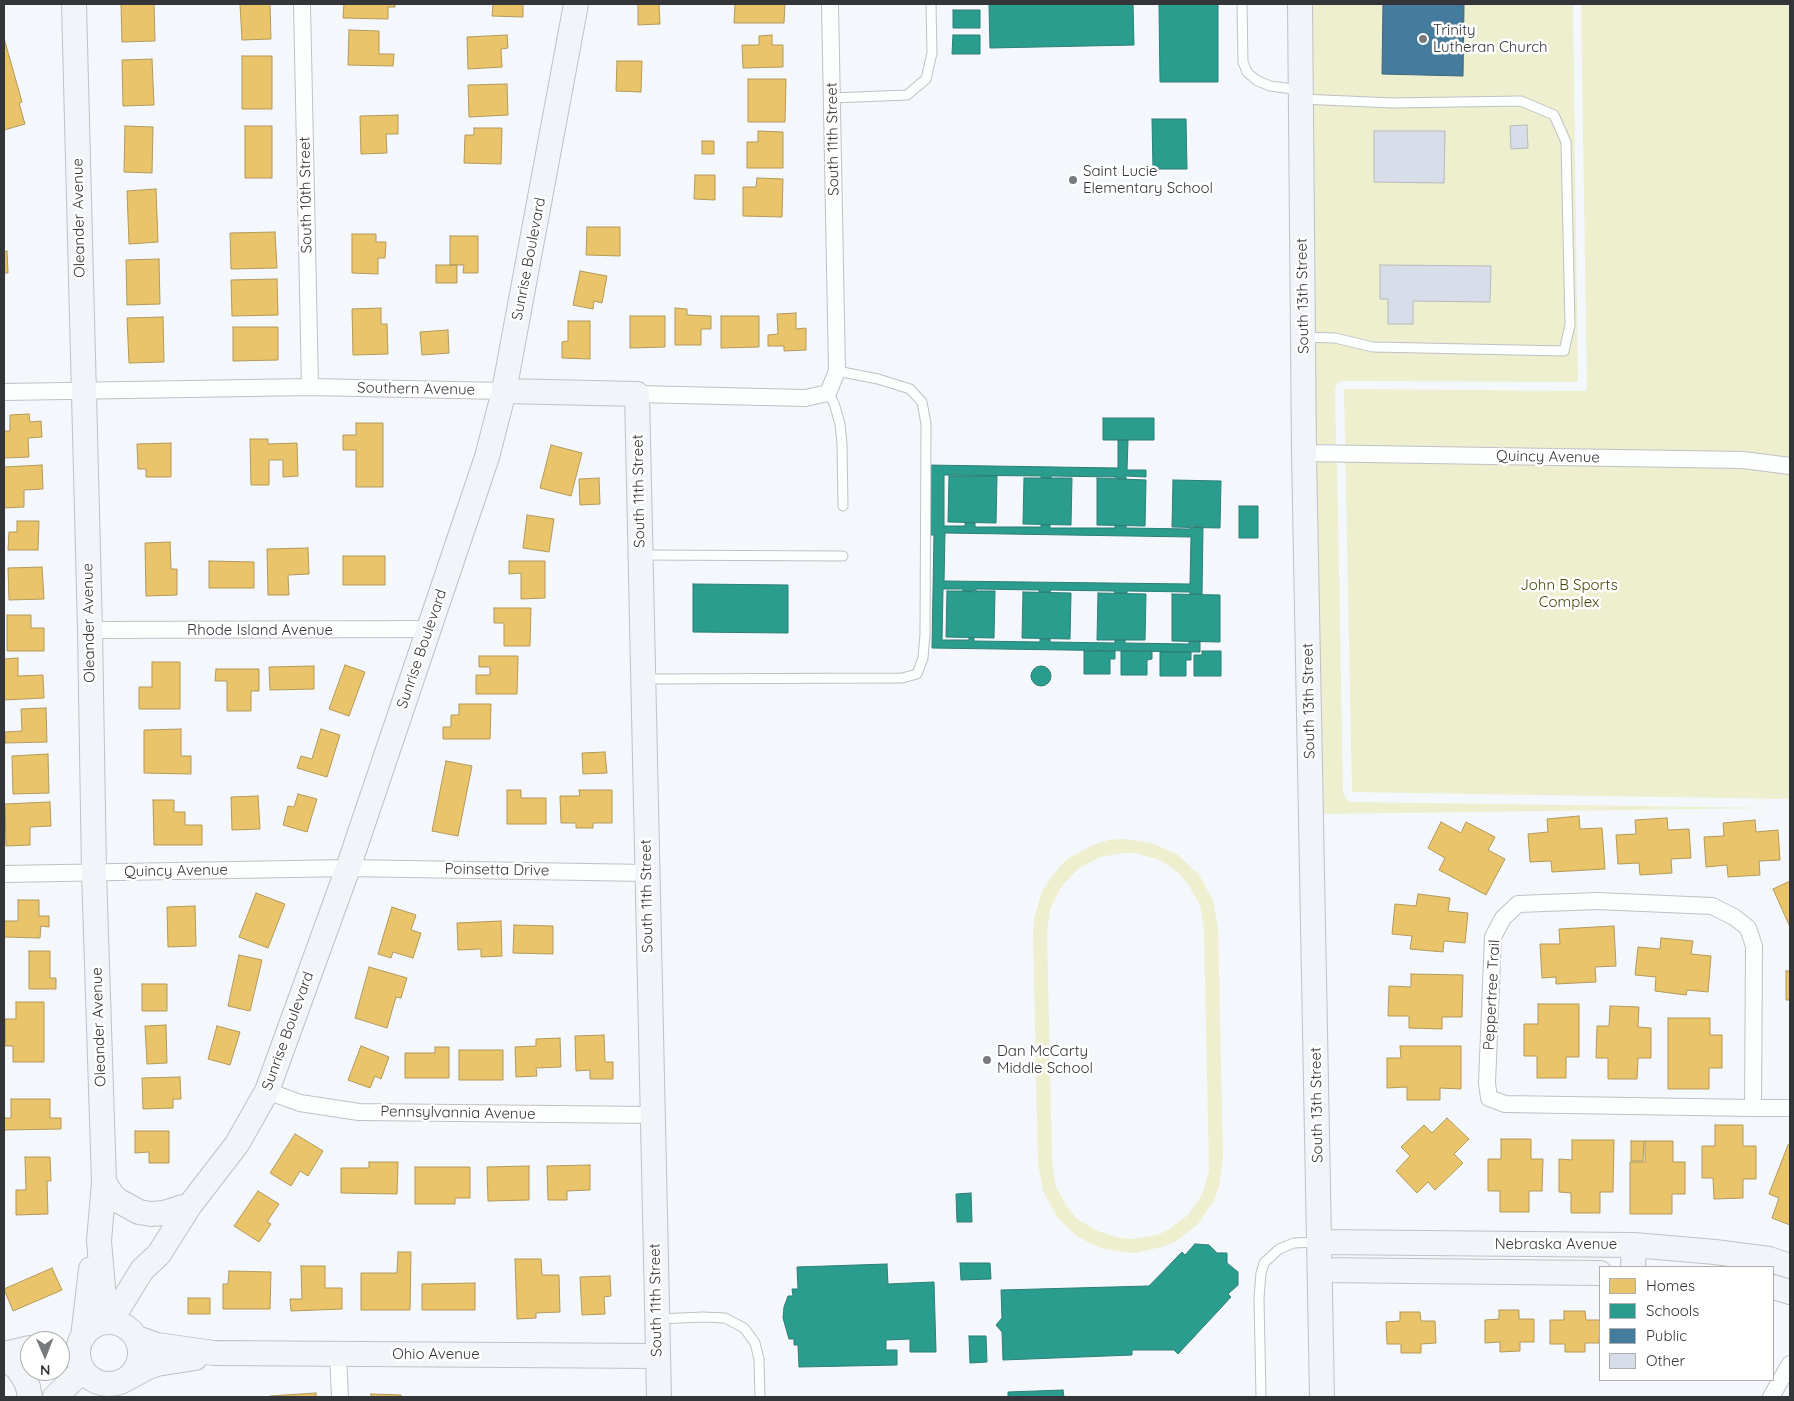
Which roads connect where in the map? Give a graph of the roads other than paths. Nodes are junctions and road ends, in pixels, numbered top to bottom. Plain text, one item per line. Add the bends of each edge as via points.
1 (74, 4) edge
2 (302, 4) edge
3 (576, 4) edge
4 (830, 4) edge
5 (930, 4) edge
6 (1242, 4) edge
7 (1300, 4) edge
8 (1301, 94) junction
9 (832, 98) junction
10 (1303, 337) junction
11 (837, 371) junction
12 (310, 387) junction
13 (84, 391) junction
14 (504, 391) junction
15 (4, 392) edge
16 (828, 393) junction
17 (637, 394) junction
18 (1304, 453) junction
19 (1790, 466) edge
20 (843, 506) dead end
21 (640, 555) junction
22 (843, 556) dead end
23 (430, 629) junction
24 (90, 630) junction
25 (643, 679) junction
26 (348, 868) junction
27 (94, 872) junction
28 (647, 873) junction
29 (4, 874) edge
30 (267, 1091) junction
31 (1753, 1108) junction
32 (1790, 1108) edge
33 (652, 1115) junction
34 (104, 1182) junction
35 (190, 1205) junction
36 (99, 1241) junction
37 (1320, 1242) junction
38 (1459, 1244) junction
39 (159, 1254) junction
40 (1634, 1256) edge
41 (1790, 1266) edge
42 (1320, 1270) junction
43 (1458, 1272) junction
44 (1599, 1273) edge
45 (1774, 1287) edge
46 (1790, 1292) edge
47 (656, 1319) junction
48 (108, 1322) junction
49 (136, 1337) junction
50 (75, 1340) edge
51 (20, 1351) edge
52 (214, 1353) junction
53 (338, 1354) junction
54 (4, 1355) edge
55 (657, 1356) junction
56 (20, 1358) edge
57 (1790, 1364) edge
58 (74, 1366) edge
59 (119, 1381) junction
60 (30, 1397) edge
61 (55, 1397) edge
62 (87, 1397) edge
63 (340, 1397) edge
64 (658, 1397) edge
65 (760, 1397) edge
66 (1262, 1397) edge
67 (1322, 1397) edge
68 (1771, 1397) edge

1 - 13 street, Oleander Avenue
2 - 12 street, South 10th Street
3 - 14 street, Sunrise Boulevard
4 - 9 street, South 11th Street
5 - 9 lane via 932,53 926,79 907,95
6 - 8 lane via 1243,62 1248,72 1270,86
7 - 8 street, South 13th Street
8 - 10 street, South 13th Street
8 - 10 lane via 1393,103 1522,101 1554,115 1566,142 1570,325 1564,351 1373,347 1335,338
9 - 11 street, South 11th Street
10 - 18 street, South 13th Street
11 - 16 street, South 11th Street
11 - 25 lane via 910,389 922,402 926,424 925,634 923,658 917,674 902,678
12 - 13 street, Southern Avenue
12 - 14 street, Southern Avenue
13 - 15 street, Southern Avenue
13 - 24 street, Oleander Avenue
14 - 17 street, Southern Avenue
14 - 23 street, Sunrise Boulevard via 487,458
16 - 17 street, Southern Avenue via 805,398
16 - 20 lane via 840,424
17 - 21 street, South 11th Street
18 - 19 street, Quincy Avenue via 1743,460
18 - 37 street, South 13th Street
21 - 22 lane
21 - 25 street, South 11th Street
23 - 24 street, Rhode Island Avenue
23 - 26 street, Sunrise Boulevard
24 - 27 street, Oleander Avenue
25 - 28 street, South 11th Street
26 - 27 street, Quincy Avenue
26 - 28 street, Poinsetta Drive
26 - 30 street, Sunrise Boulevard
27 - 29 street, Quincy Avenue
27 - 34 street, Oleander Avenue
28 - 33 street, South 11th Street
30 - 33 street, Pennsylvannia Avenue via 300,1103 359,1112
30 - 35 street, Sunrise Boulevard via 238,1144
31 - 31 street, Peppertree Trail via 1505,1104 1489,1098 1494,937 1503,918 1518,904 1597,901 1712,906 1734,917 1748,928 1754,946
31 - 32 street, Peppertree Trail
33 - 47 street, South 11th Street
34 - 35 street via 119,1201 139,1212 164,1213
34 - 36 street, Oleander Avenue
35 - 39 street, Sunrise Boulevard
36 - 48 street, Oleander Avenue
36 - 50 street, Oleander Avenue
37 - 38 street, Nebraska Avenue
37 - 42 street, South 13th Street
37 - 66 lane via 1294,1243 1279,1249 1264,1263 1259,1298
38 - 40 street, Nebraska Avenue
38 - 43 street
39 - 48 street, Sunrise Boulevard via 142,1270
39 - 49 street, Sunrise Boulevard via 143,1295
40 - 41 street, Nebraska Avenue via 1715,1252 1768,1259
42 - 43 street, Nebraska Avenue
42 - 67 street, South 13th Street
43 - 44 street, Nebraska Avenue
45 - 46 street
47 - 55 street, South 11th Street
47 - 65 lane via 725,1318 744,1328 755,1343 760,1359
48 - 49 street via 128,1328
48 - 50 street via 97,1325
49 - 52 street, Ohio Avenue via 162,1346
49 - 59 street via 140,1346 139,1363
50 - 58 street via 78,1352
51 - 54 street
52 - 53 street, Ohio Avenue
52 - 59 street, Ohio Avenue via 157,1364
53 - 55 street, Ohio Avenue
53 - 63 street
54 - 56 street
54 - 60 street via 24,1378
55 - 64 street, South 11th Street
57 - 68 street
58 - 59 street via 93,1380
58 - 61 street
59 - 62 street

